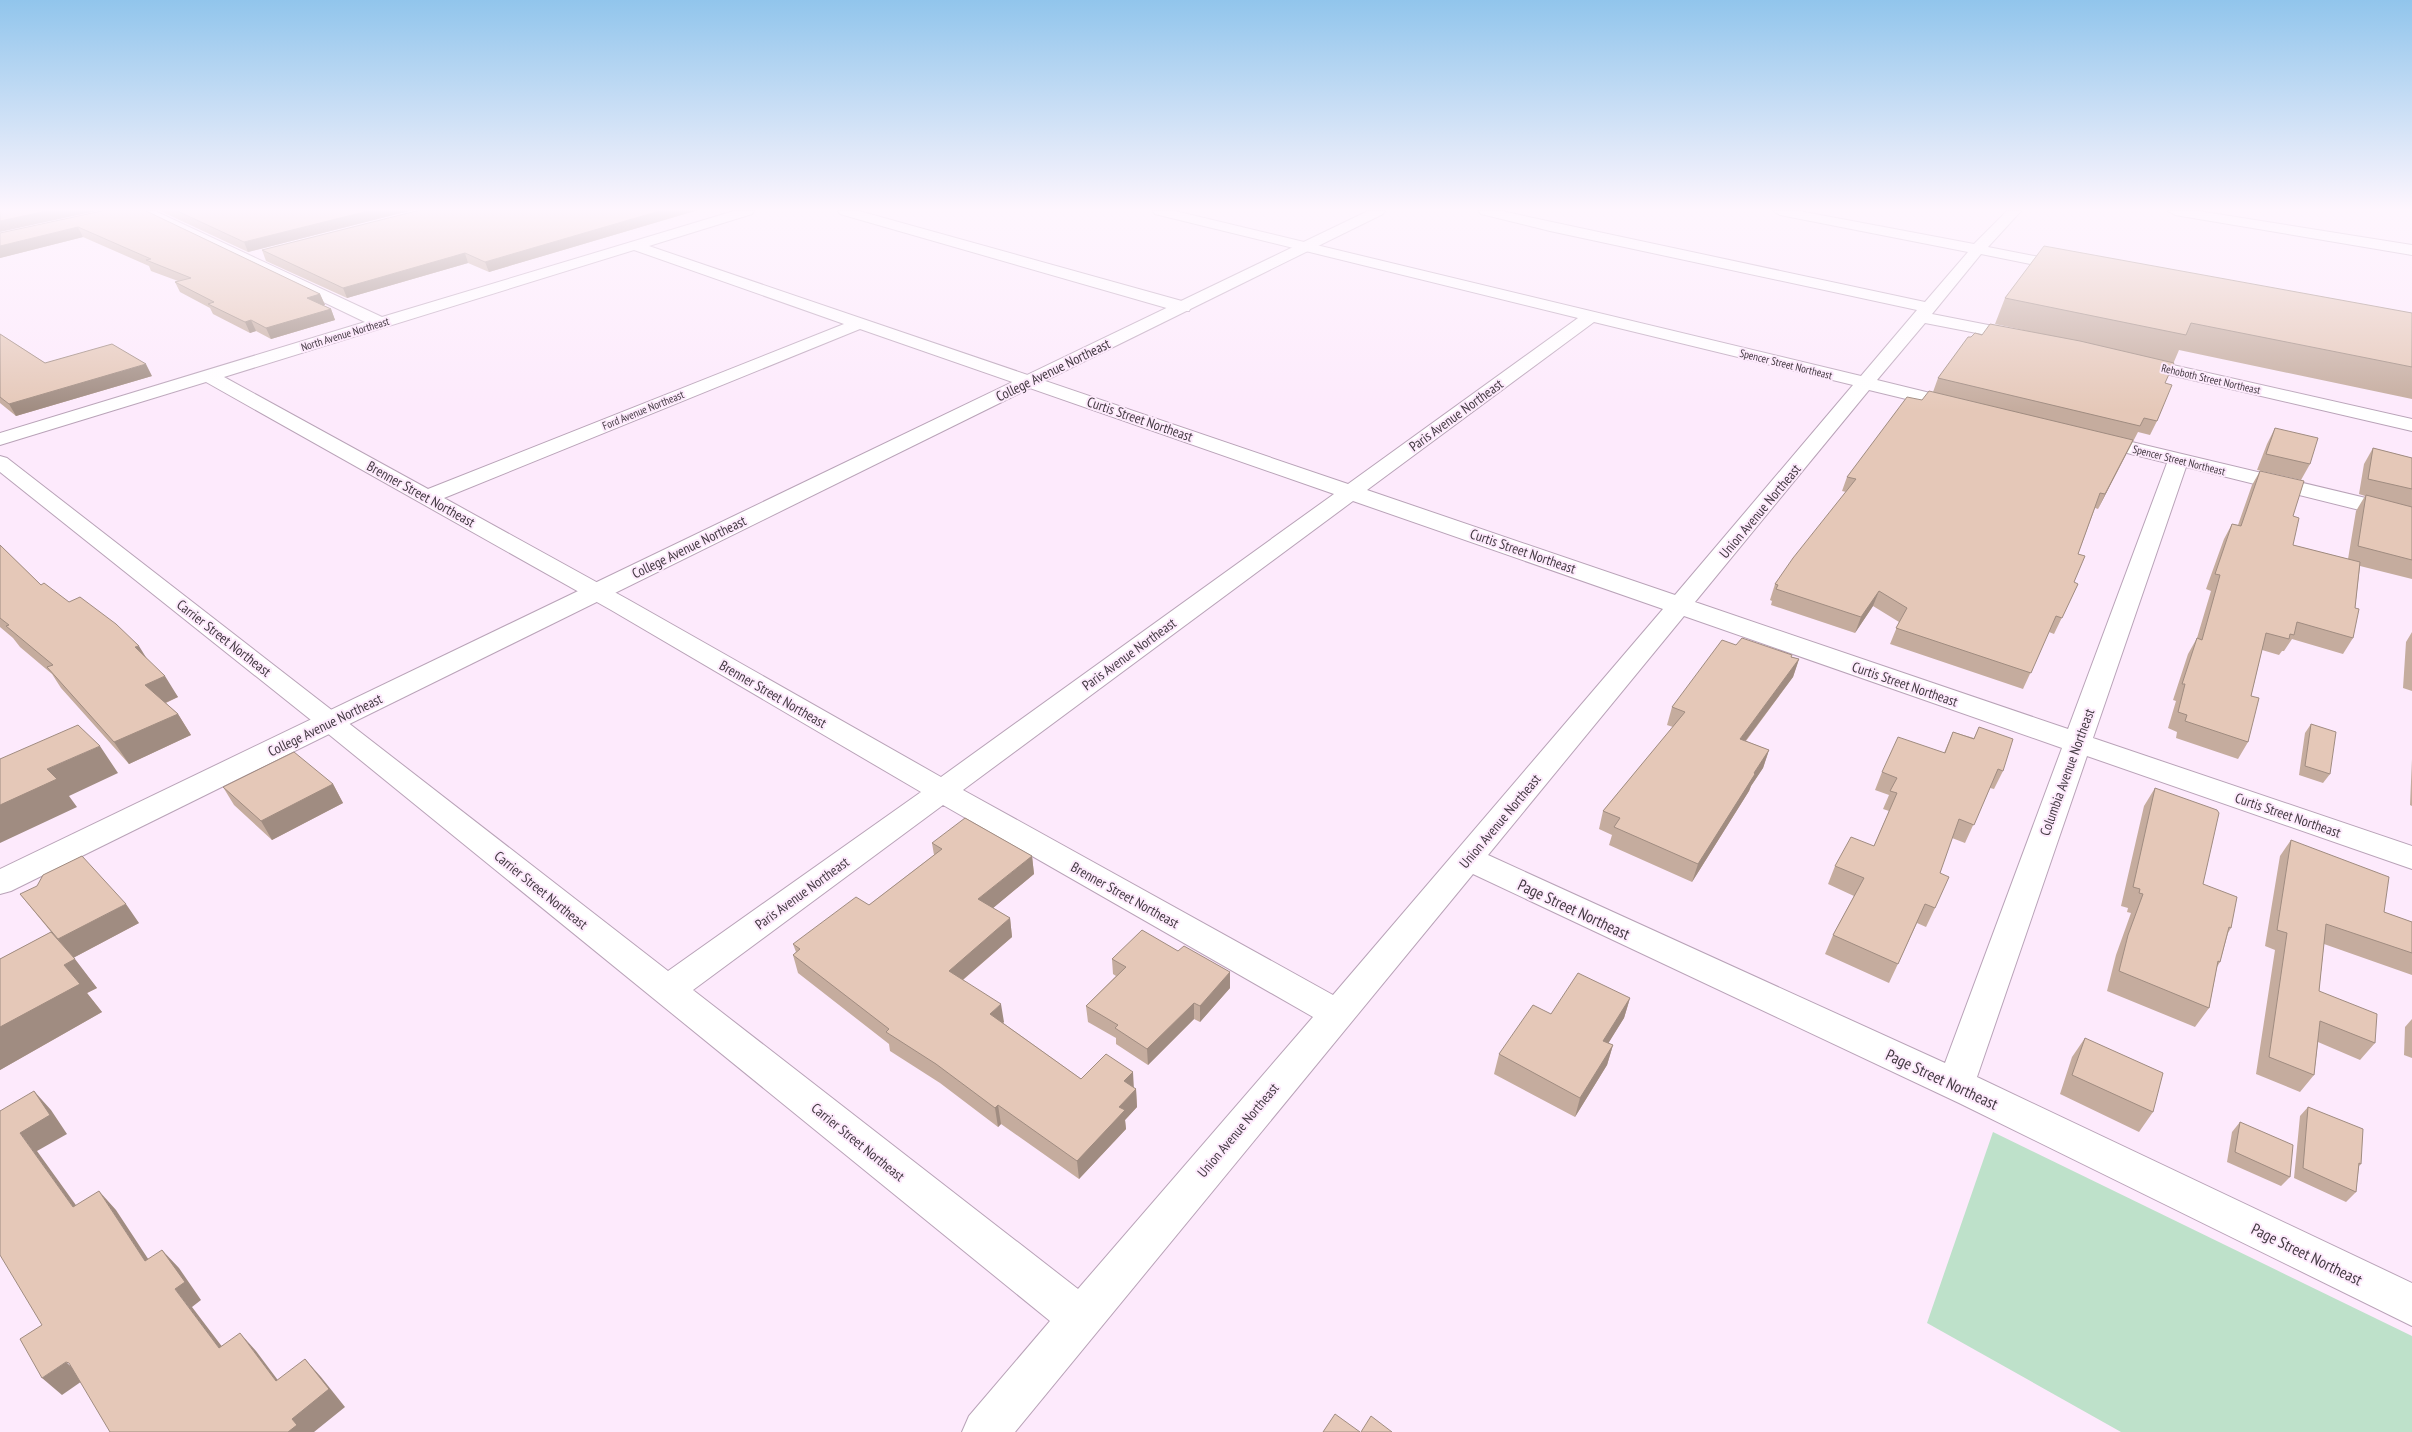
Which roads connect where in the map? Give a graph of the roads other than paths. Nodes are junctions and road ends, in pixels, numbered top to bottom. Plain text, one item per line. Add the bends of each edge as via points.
1 (286, 278) edge
2 (527, 278) edge
3 (726, 278) edge
4 (1081, 278) edge
5 (1242, 278) edge
6 (1436, 278) edge
7 (1772, 278) edge
8 (1955, 278) edge
9 (1183, 307) junction
10 (1926, 313) junction
11 (1591, 316) junction
12 (380, 323) junction
13 (858, 324) junction
14 (2038, 340) edge
15 (2119, 357) edge
16 (209, 376) junction
17 (1030, 381) junction
18 (1865, 383) junction
19 (1973, 410) edge
20 (2412, 425) edge
21 (2077, 435) edge
22 (0, 439) edge
23 (2178, 460) junction
24 (0, 462) edge
25 (1350, 492) junction
26 (427, 497) junction
27 (2412, 516) edge
28 (597, 592) junction
29 (1680, 606) junction
30 (330, 722) junction
31 (2078, 743) junction
32 (942, 792) junction
33 (2412, 858) edge
34 (1468, 859) junction
35 (0, 883) edge
36 (667, 990) junction
37 (1337, 1014) junction
38 (1956, 1084) junction
39 (2412, 1305) edge
40 (1080, 1319) junction
41 (985, 1432) edge

1 - 12 street
2 - 12 street, North Avenue Northeast
3 - 13 street, Curtis Street Northeast
4 - 9 street
5 - 9 street, College Avenue Northeast
6 - 11 street, Spencer Street Northeast
7 - 10 street
8 - 10 street, Union Avenue Northeast
9 - 17 street, College Avenue Northeast
10 - 14 street
10 - 18 street, Union Avenue Northeast
11 - 18 street, Spencer Street Northeast
11 - 25 street, Paris Avenue Northeast
12 - 16 street, North Avenue Northeast
13 - 17 street, Curtis Street Northeast
13 - 26 street, Ford Avenue Northeast
15 - 20 street, Rehoboth Street Northeast
16 - 22 street, North Avenue Northeast
16 - 26 street, Brenner Street Northeast
17 - 25 street, Curtis Street Northeast
17 - 28 street, College Avenue Northeast
18 - 19 street, Spencer Street Northeast
18 - 29 street, Union Avenue Northeast
21 - 23 street, Spencer Street Northeast
23 - 27 street, Spencer Street Northeast
23 - 31 street, Columbia Avenue Northeast
24 - 30 street, Carrier Street Northeast
25 - 29 street, Curtis Street Northeast
25 - 32 street, Paris Avenue Northeast
26 - 28 street, Brenner Street Northeast
28 - 30 street, College Avenue Northeast
28 - 32 street, Brenner Street Northeast
29 - 31 street, Curtis Street Northeast
29 - 34 street, Union Avenue Northeast
30 - 35 street, College Avenue Northeast
30 - 36 street, Carrier Street Northeast
31 - 33 street, Curtis Street Northeast
31 - 38 street, Columbia Avenue Northeast
32 - 36 street, Paris Avenue Northeast
32 - 37 street, Brenner Street Northeast
34 - 37 street, Union Avenue Northeast
34 - 38 street, Page Street Northeast
36 - 40 street, Carrier Street Northeast
37 - 40 street, Union Avenue Northeast
38 - 39 street, Page Street Northeast
40 - 41 street, Union Avenue Northeast

